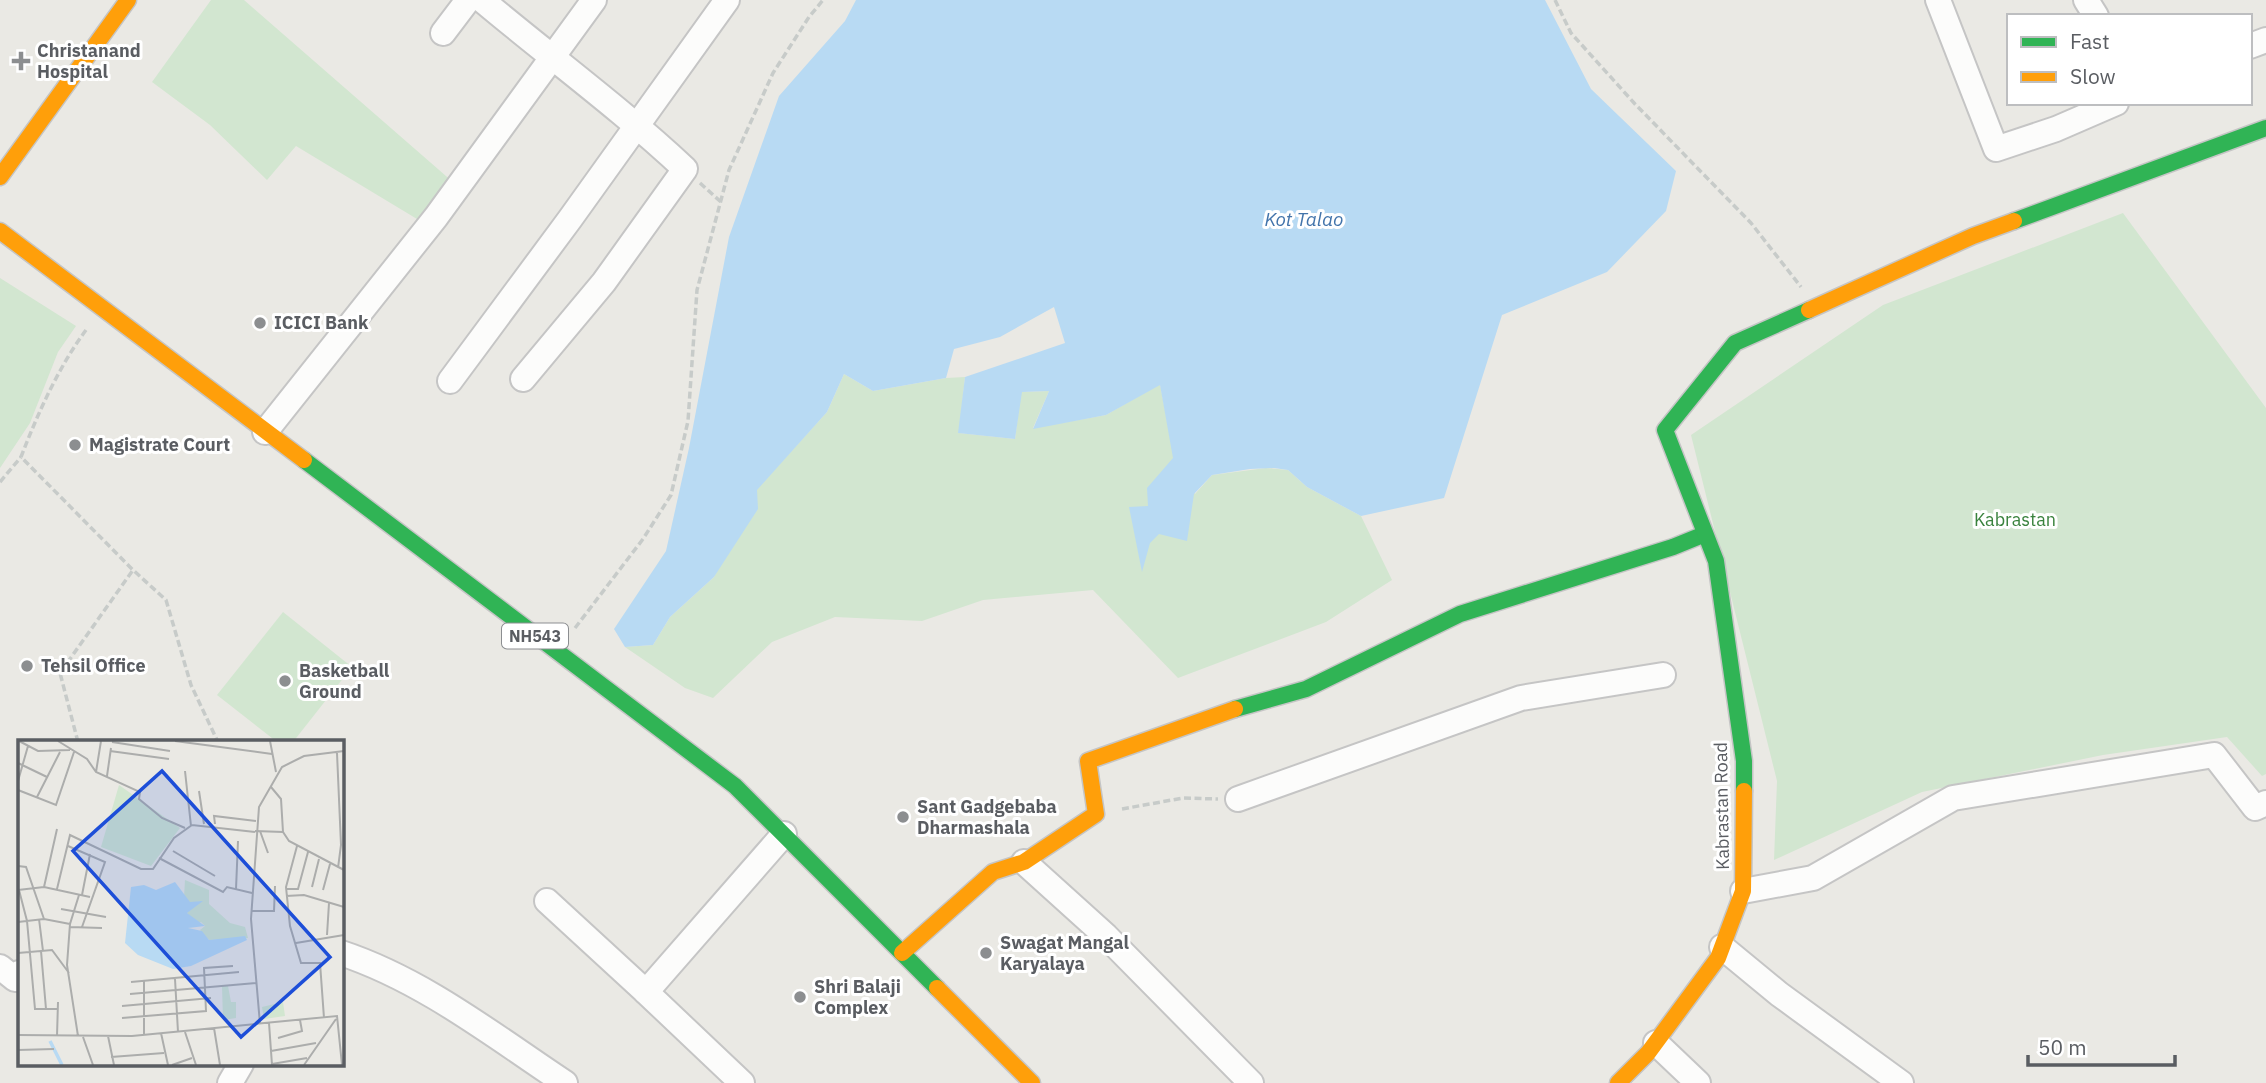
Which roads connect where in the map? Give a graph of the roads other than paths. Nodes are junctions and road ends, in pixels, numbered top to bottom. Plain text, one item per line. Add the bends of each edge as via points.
1 (128, 0) edge
2 (468, 0) edge
3 (482, 0) edge
4 (594, 0) edge
5 (727, 0) edge
6 (1938, 0) edge
7 (443, 33) dead end
8 (552, 59) junction
9 (2111, 105) edge
10 (638, 125) junction
11 (2266, 128) edge
12 (0, 177) edge
13 (0, 231) edge
14 (523, 379) dead end
15 (450, 381) dead end
16 (265, 432) junction
17 (1705, 534) junction
18 (1663, 675) dead end
19 (1238, 799) road end
20 (2266, 803) edge
21 (784, 835) junction
22 (1024, 862) junction
23 (1743, 891) junction
24 (547, 901) dead end
25 (1722, 947) junction
26 (902, 953) junction
27 (343, 954) edge
28 (0, 967) edge
29 (18, 974) edge
30 (646, 992) junction
31 (1656, 1043) junction
32 (240, 1066) edge
33 (230, 1083) edge
34 (565, 1083) edge
35 (742, 1083) edge
36 (1032, 1083) edge
37 (1251, 1083) edge
38 (1618, 1083) edge
39 (1698, 1083) edge
40 (1901, 1083) edge

1 - 12 main road
2 - 7 street
3 - 8 street
4 - 8 street
5 - 10 street
6 - 9 street via 1996,149
8 - 10 street
8 - 16 street via 436,217
10 - 14 street via 685,169 604,282
10 - 15 street
11 - 17 main road, Kabrastan Road via 1973,236 1735,343 1665,430
13 - 16 main road, NH543
16 - 21 main road, NH543 via 735,786
17 - 22 main road via 1460,614 1306,689 1087,761 1096,814
17 - 23 main road, Kabrastan Road via 1716,561 1744,761
18 - 19 street via 1521,698
20 - 23 street via 2255,808 2214,755 1953,798 1813,878
21 - 26 main road, NH543
21 - 30 street
22 - 26 main road via 993,872
22 - 37 street via 1107,936
23 - 25 main road, Kabrastan Road
24 - 30 street
25 - 31 main road, Kabrastan Road
25 - 40 street
26 - 36 main road, NH543
27 - 34 street via 373,964 447,1004
28 - 29 street via 15,979
30 - 35 street
31 - 38 main road, Kabrastan Road
31 - 39 street
32 - 33 street

